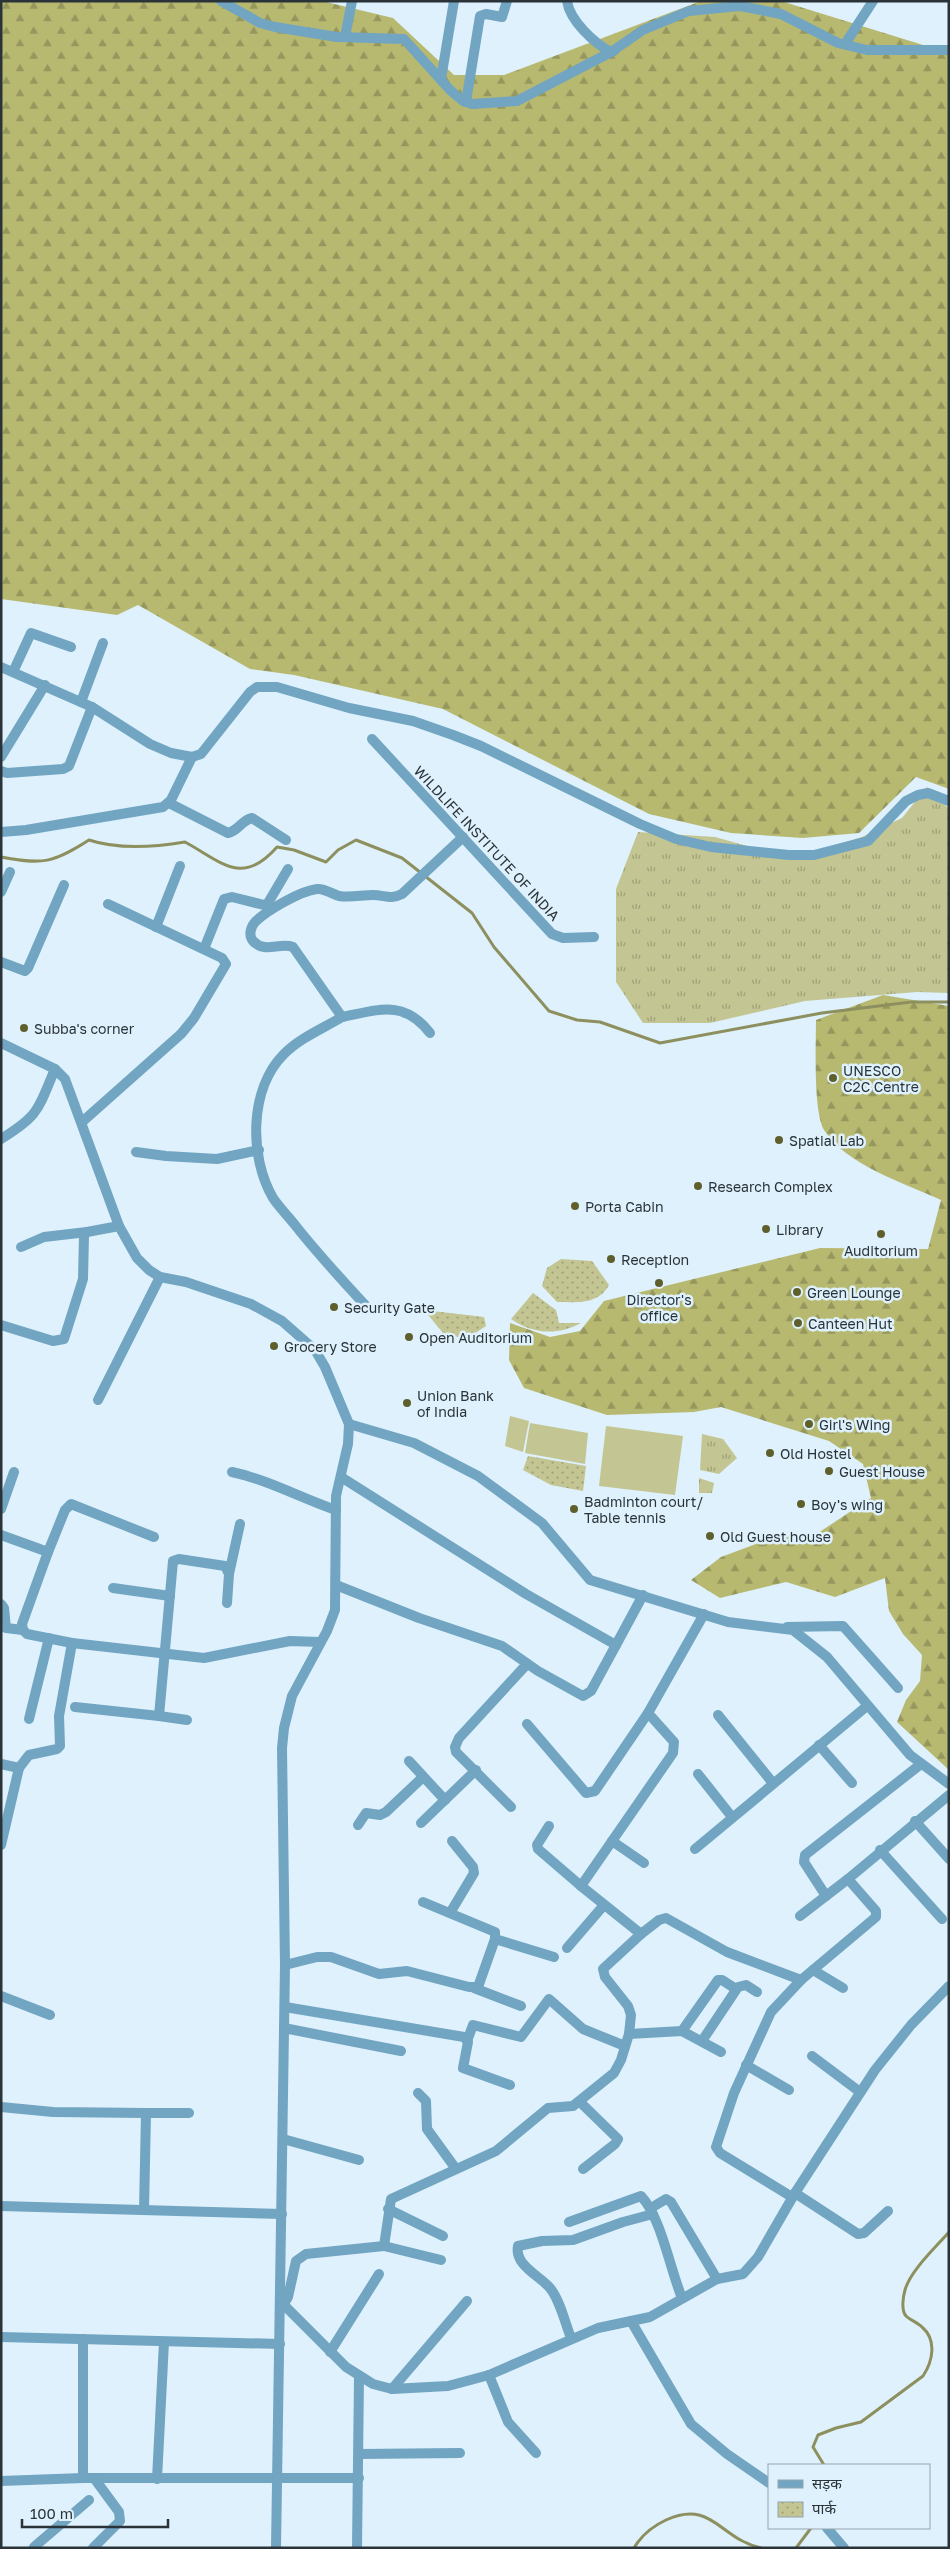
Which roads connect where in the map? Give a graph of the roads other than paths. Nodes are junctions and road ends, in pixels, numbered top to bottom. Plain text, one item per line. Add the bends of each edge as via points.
1 (221, 1) edge
2 (352, 1) edge
3 (454, 1) edge
4 (507, 1) edge
5 (567, 1) edge
6 (873, 1) edge
7 (345, 37) junction
8 (845, 44) junction
9 (615, 50) junction
10 (949, 50) edge
11 (441, 79) junction
12 (466, 102) junction
13 (103, 643) dead end
14 (71, 647) dead end
15 (1, 667) edge
16 (13, 672) junction
17 (45, 685) junction
18 (81, 702) junction
19 (92, 707) junction
20 (372, 739) dead end
21 (1, 757) edge
22 (192, 757) junction
23 (1, 771) edge
24 (949, 801) edge
25 (169, 803) junction
26 (1, 832) edge
27 (463, 837) junction
28 (286, 840) dead end
29 (180, 866) dead end
30 (288, 869) dead end
31 (10, 872) dead end
32 (64, 885) dead end
33 (1, 892) edge
34 (108, 904) dead end
35 (156, 927) junction
36 (594, 936) dead end
37 (204, 949) junction
38 (1, 962) edge
39 (342, 1018) junction
40 (430, 1033) dead end
41 (1, 1043) edge
42 (55, 1069) junction
43 (82, 1122) junction
44 (1, 1138) edge
45 (259, 1150) junction
46 (136, 1152) dead end
47 (119, 1226) junction
48 (87, 1232) junction
49 (21, 1247) dead end
50 (160, 1277) junction
51 (365, 1305) dead end
52 (1, 1325) edge
53 (98, 1400) dead end
54 (349, 1424) junction
55 (14, 1472) dead end
56 (232, 1472) dead end
57 (341, 1477) junction
58 (1, 1509) edge
59 (336, 1510) junction
60 (240, 1524) dead end
61 (1, 1535) edge
62 (154, 1537) dead end
63 (48, 1552) junction
64 (229, 1574) junction
65 (336, 1585) junction
66 (113, 1588) dead end
67 (170, 1596) junction
68 (643, 1596) junction
69 (1, 1604) edge
70 (227, 1604) dead end
71 (704, 1614) junction
72 (783, 1627) junction
73 (23, 1630) junction
74 (49, 1638) junction
75 (320, 1642) junction
76 (72, 1643) junction
77 (616, 1645) junction
78 (164, 1652) junction
79 (527, 1664) junction
80 (898, 1688) dead end
81 (867, 1706) junction
82 (76, 1707) dead end
83 (648, 1713) junction
84 (718, 1715) dead end
85 (159, 1716) junction
86 (29, 1719) dead end
87 (187, 1720) dead end
88 (527, 1724) dead end
89 (819, 1745) junction
90 (408, 1761) dead end
91 (1, 1764) edge
92 (921, 1764) junction
93 (19, 1768) junction
94 (476, 1770) junction
95 (698, 1774) dead end
96 (423, 1777) junction
97 (772, 1782) junction
98 (852, 1783) dead end
99 (949, 1784) edge
100 (949, 1795) edge
101 (445, 1800) junction
102 (511, 1807) dead end
103 (732, 1817) junction
104 (915, 1822) junction
105 (421, 1823) dead end
106 (358, 1825) dead end
107 (549, 1826) dead end
108 (452, 1841) dead end
109 (612, 1841) junction
110 (1, 1845) edge
111 (695, 1849) dead end
112 (880, 1850) junction
113 (949, 1859) edge
114 (644, 1863) dead end
115 (848, 1879) junction
116 (582, 1886) junction
117 (826, 1896) junction
118 (423, 1902) dead end
119 (604, 1905) junction
120 (450, 1913) junction
121 (800, 1916) dead end
122 (942, 1920) dead end
123 (641, 1934) junction
124 (495, 1939) junction
125 (567, 1948) dead end
126 (554, 1957) dead end
127 (285, 1965) junction
128 (814, 1970) junction
129 (801, 1980) junction
130 (949, 1986) edge
131 (474, 1988) junction
132 (843, 1988) dead end
133 (736, 1989) junction
134 (757, 1992) dead end
135 (1, 1996) edge
136 (521, 2006) dead end
137 (285, 2007) junction
138 (50, 2015) dead end
139 (284, 2028) junction
140 (682, 2031) junction
141 (629, 2034) junction
142 (467, 2040) junction
143 (702, 2040) junction
144 (625, 2046) junction
145 (401, 2051) dead end
146 (721, 2052) dead end
147 (812, 2056) dead end
148 (746, 2066) junction
149 (510, 2085) dead end
150 (789, 2090) dead end
151 (860, 2092) junction
152 (418, 2093) dead end
153 (580, 2102) junction
154 (1, 2107) edge
155 (146, 2113) junction
156 (188, 2113) dead end
157 (283, 2139) junction
158 (359, 2160) dead end
159 (456, 2169) junction
160 (583, 2169) dead end
161 (794, 2195) junction
162 (1, 2206) edge
163 (388, 2209) junction
164 (144, 2210) junction
165 (652, 2211) junction
166 (888, 2211) dead end
167 (282, 2214) junction
168 (570, 2222) dead end
169 (443, 2236) dead end
170 (384, 2246) junction
171 (441, 2260) dead end
172 (378, 2274) dead end
173 (717, 2279) junction
174 (682, 2298) junction
175 (467, 2301) dead end
176 (282, 2307) junction
177 (631, 2322) junction
178 (1, 2337) edge
179 (571, 2338) junction
180 (83, 2339) junction
181 (164, 2342) junction
182 (280, 2344) junction
183 (330, 2352) junction
184 (490, 2375) junction
185 (359, 2377) junction
186 (392, 2389) junction
187 (460, 2453) dead end
188 (536, 2453) dead end
189 (359, 2454) junction
190 (83, 2478) junction
191 (94, 2478) junction
192 (358, 2478) junction
193 (157, 2479) junction
194 (276, 2479) junction
195 (1, 2481) edge
196 (768, 2482) edge
197 (89, 2500) dead end
198 (830, 2530) edge
199 (34, 2548) edge
200 (93, 2548) edge
201 (276, 2548) edge
202 (357, 2548) edge
203 (844, 2548) edge

1 - 7 street via 274,28
2 - 7 street
3 - 11 street
4 - 12 street via 502,17 480,16
5 - 9 street via 572,16 589,35 606,49
6 - 8 street
7 - 11 street via 404,39
8 - 9 street via 781,14 740,6 689,11 643,30
8 - 10 street via 877,51
9 - 12 street via 517,101
11 - 12 street
13 - 18 street
14 - 16 street via 32,633
15 - 16 street
16 - 17 street
17 - 18 street
17 - 21 street
18 - 19 street
19 - 22 street via 150,744 181,757
19 - 23 street via 69,766
20 - 27 street, WILDLIFE INSTITUTE OF INDIA
22 - 24 street via 201,754 212,742 250,692 264,686 413,721 453,735 640,824 676,839 711,847 814,855 868,841 906,801 918,795 928,794
22 - 25 street
25 - 26 street via 159,808
25 - 28 street via 228,834 252,818
27 - 36 street, WILDLIFE INSTITUTE OF INDIA via 552,934 563,938
27 - 39 street via 402,894 393,898 339,896 318,889 299,894 262,915 253,924 252,940 269,948 281,944 293,947
29 - 35 street
30 - 37 street via 264,905 232,897 224,899
31 - 33 street
32 - 38 street via 28,968 18,970
34 - 35 street
35 - 37 street
37 - 43 street via 222,958 226,964 194,1018 181,1034
39 - 40 street via 368,1012 404,1010
39 - 45 street via 299,1042 276,1064 266,1081 259,1104 256,1123
41 - 42 street
42 - 43 street via 65,1079
42 - 44 street via 36,1113 26,1124
43 - 47 street
45 - 46 street via 217,1159
45 - 51 street via 263,1174 274,1198
47 - 48 street
47 - 50 street via 137,1258
48 - 49 street via 44,1237
48 - 52 street via 83,1239 83,1279 64,1339 53,1341
50 - 53 street
50 - 54 street via 186,1282 251,1304 282,1321 315,1350
54 - 57 street via 350,1438
54 - 68 street via 414,1443 460,1466 542,1523 590,1580
55 - 58 street
56 - 59 street via 261,1479 298,1497
57 - 59 street
57 - 77 street via 526,1594
59 - 65 street
60 - 64 street
61 - 63 street
62 - 63 street via 71,1504 65,1510
63 - 73 street via 24,1618
64 - 67 street via 225,1566 173,1561
64 - 70 street
65 - 75 street via 332,1622
65 - 79 street via 493,1643
66 - 67 street
67 - 78 street
68 - 71 street
68 - 77 street
69 - 73 street via 6,1628
71 - 72 street via 738,1624
71 - 83 street
72 - 80 street via 843,1626
72 - 81 street via 801,1635 827,1657
73 - 74 street via 27,1634
74 - 76 street
74 - 86 street
75 - 78 street via 290,1641 204,1658
75 - 127 street via 292,1696 284,1728
76 - 78 street
76 - 93 street via 59,1716 60,1746 29,1755
77 - 79 street via 590,1691 583,1696
78 - 85 street
79 - 94 street via 456,1742 456,1752
81 - 89 street
81 - 92 street
82 - 85 street
83 - 88 street via 595,1791 586,1794
83 - 109 street via 674,1742 675,1748
84 - 97 street
85 - 87 street
89 - 97 street
89 - 98 street
90 - 96 street
91 - 93 street
92 - 99 street
92 - 117 street via 805,1855 804,1862
93 - 110 street
94 - 101 street
94 - 102 street
95 - 103 street
96 - 101 street
96 - 106 street via 386,1812 380,1815 366,1813
97 - 103 street
100 - 104 street
101 - 105 street
103 - 111 street
104 - 112 street
104 - 113 street
107 - 116 street via 537,1844 538,1849
108 - 120 street via 473,1867 474,1873
109 - 114 street
109 - 116 street
112 - 115 street
112 - 122 street
115 - 117 street
115 - 128 street via 876,1911 876,1917
116 - 119 street
117 - 121 street
118 - 120 street
119 - 123 street
119 - 125 street
120 - 124 street via 493,1930
123 - 129 street via 666,1918 727,1952
123 - 141 street via 603,1969 605,1977 630,2010
124 - 126 street
124 - 131 street via 481,1983
127 - 131 street via 317,1957 332,1957 379,1974 407,1971
127 - 137 street
128 - 129 street
128 - 132 street
129 - 148 street via 775,2005
130 - 151 street via 911,2025
131 - 136 street
133 - 134 street via 743,1984
133 - 140 street via 718,1980
133 - 143 street
135 - 138 street
137 - 139 street
137 - 142 street
139 - 145 street
139 - 157 street
140 - 141 street
140 - 143 street
141 - 144 street
142 - 144 street via 473,2025 521,2038 550,1999 583,2029
142 - 149 street via 463,2068
143 - 146 street
144 - 153 street via 614,2073
147 - 151 street
148 - 150 street
148 - 161 street via 716,2142 717,2151
151 - 161 street
152 - 159 street via 426,2101 427,2129
153 - 159 street via 568,2108 548,2108 500,2149
153 - 160 street via 618,2139
154 - 155 street via 53,2112
155 - 156 street
155 - 164 street
157 - 158 street
157 - 167 street
159 - 163 street via 394,2198
161 - 166 street via 858,2234 864,2233
161 - 173 street via 748,2271
162 - 164 street
163 - 169 street
163 - 170 street
164 - 167 street
165 - 168 street via 638,2195
165 - 173 street via 666,2199 671,2202
165 - 174 street
165 - 179 street via 572,2240 518,2246 518,2256 530,2272 552,2290
167 - 176 street
170 - 171 street
170 - 176 street via 300,2256 296,2261 290,2292
172 - 183 street
173 - 174 street
174 - 177 street via 658,2314
175 - 186 street
176 - 182 street
176 - 183 street
177 - 179 street via 598,2328
177 - 196 street via 691,2424
178 - 180 street
179 - 184 street
180 - 181 street
180 - 190 street
181 - 182 street
181 - 193 street
182 - 194 street
183 - 185 street
184 - 186 street via 448,2386
184 - 188 street via 508,2422
185 - 186 street
185 - 189 street
187 - 189 street
189 - 192 street
190 - 191 street
190 - 195 street
191 - 193 street
191 - 200 street via 119,2512 120,2521
192 - 194 street
192 - 202 street
193 - 194 street
194 - 201 street
197 - 199 street
198 - 203 street

